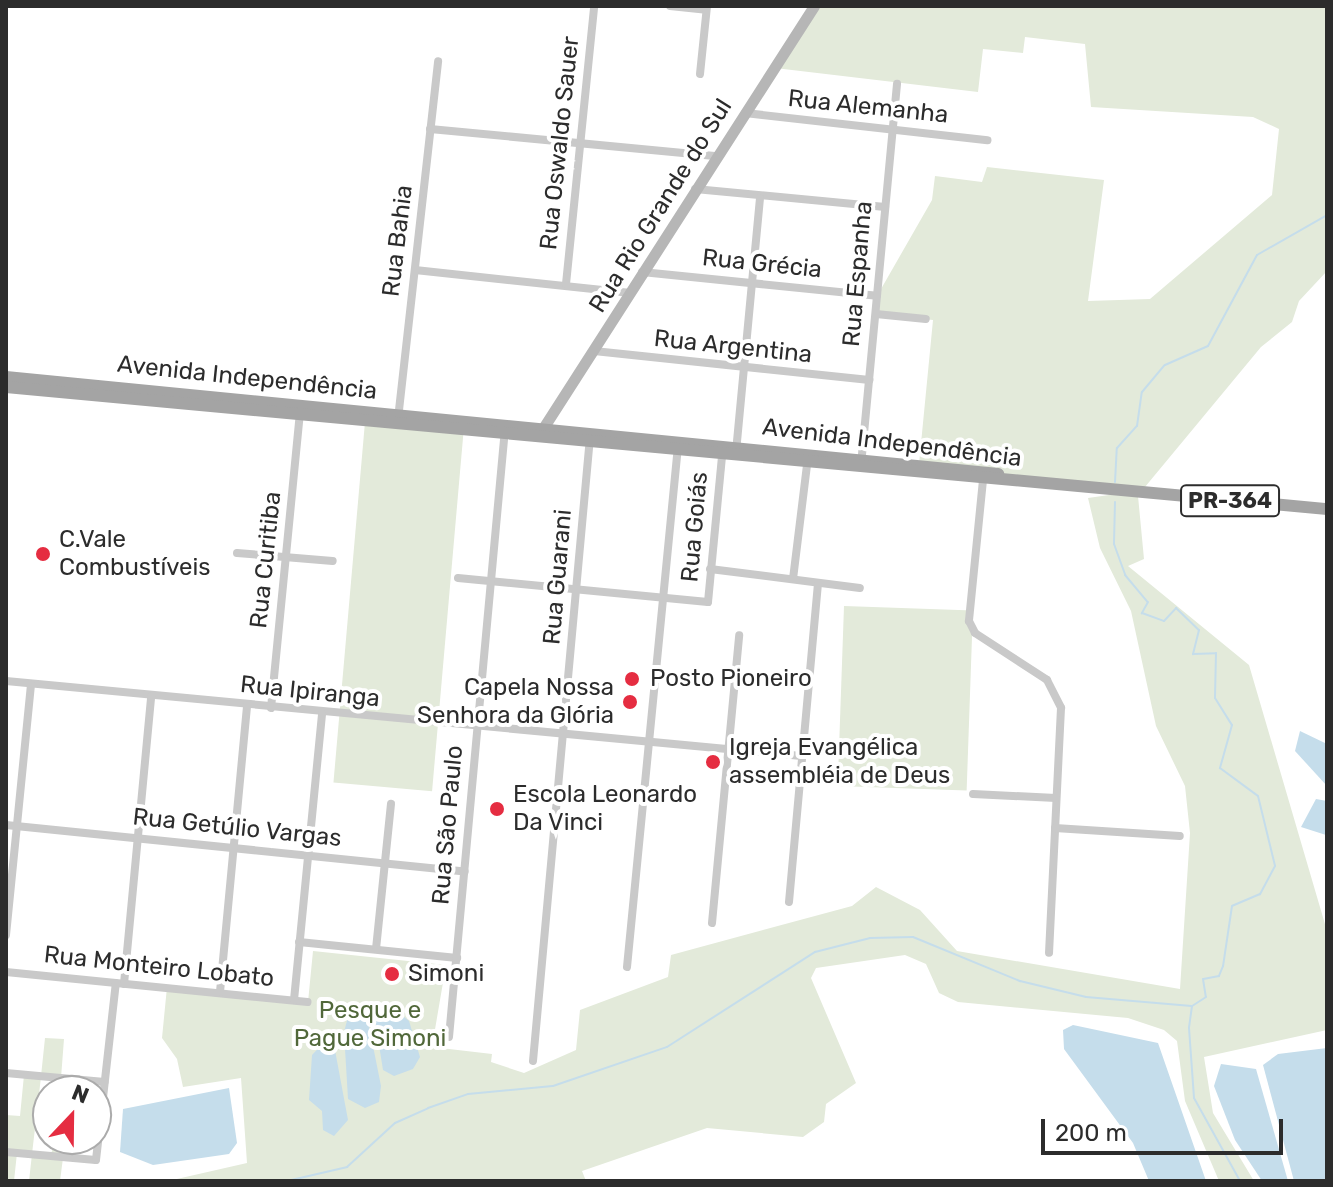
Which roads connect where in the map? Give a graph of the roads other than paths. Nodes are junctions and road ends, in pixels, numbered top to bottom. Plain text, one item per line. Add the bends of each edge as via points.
1 (594, 6) edge
2 (670, 6) edge
3 (814, 6) edge
4 (706, 8) edge
5 (438, 61) dead end
6 (700, 74) dead end
7 (897, 84) dead end
8 (745, 113) junction
9 (892, 128) junction
10 (430, 129) junction
11 (987, 140) dead end
12 (580, 144) junction
13 (715, 156) junction
14 (695, 189) junction
15 (760, 198) junction
16 (885, 207) junction
17 (415, 270) junction
18 (642, 272) junction
19 (751, 283) junction
20 (566, 284) junction
21 (631, 293) junction
22 (877, 296) junction
23 (876, 314) junction
24 (926, 319) dead end
25 (594, 351) junction
26 (744, 369) junction
27 (6, 377) edge
28 (869, 380) junction
29 (6, 387) edge
30 (255, 406) junction
31 (300, 410) junction
32 (398, 420) junction
33 (505, 430) junction
34 (540, 433) junction
35 (590, 438) junction
36 (678, 446) junction
37 (731, 454) junction
38 (807, 459) junction
39 (861, 464) junction
40 (886, 466) junction
41 (983, 480) junction
42 (1033, 482) junction
43 (1327, 509) edge
44 (237, 553) dead end
45 (286, 557) junction
46 (333, 561) dead end
47 (710, 569) junction
48 (458, 578) dead end
49 (793, 579) junction
50 (490, 582) junction
51 (818, 583) junction
52 (860, 588) dead end
53 (576, 591) junction
54 (661, 597) junction
55 (739, 635) dead end
56 (6, 681) edge
57 (31, 684) junction
58 (151, 696) junction
59 (247, 706) junction
60 (271, 708) junction
61 (322, 714) junction
62 (477, 728) junction
63 (563, 736) junction
64 (649, 743) junction
65 (728, 750) junction
66 (801, 756) junction
67 (973, 794) dead end
68 (1056, 798) junction
69 (391, 804) dead end
70 (6, 825) edge
71 (17, 826) junction
72 (1055, 828) junction
73 (1180, 836) dead end
74 (135, 837) junction
75 (233, 848) junction
76 (308, 855) junction
77 (385, 863) junction
78 (465, 872) junction
79 (789, 902) dead end
80 (712, 923) dead end
81 (6, 935) edge
82 (299, 942) junction
83 (376, 949) junction
84 (1049, 953) dead end
85 (457, 958) junction
86 (627, 967) dead end
87 (6, 972) edge
88 (120, 983) junction
89 (220, 992) junction
90 (294, 1000) junction
91 (308, 1002) dead end
92 (449, 1037) dead end
93 (533, 1061) dead end
94 (6, 1073) edge
95 (32, 1075) edge
96 (106, 1075) edge
97 (6, 1152) edge
98 (32, 1154) edge
99 (40, 1155) edge
100 (97, 1155) edge

1 - 12 street, Rua Oswaldo Sauer
2 - 4 street
3 - 8 street, Rua Rio Grande do Sul
4 - 6 street
5 - 10 street, Rua Bahia
7 - 9 street, Rua Espanha
8 - 9 street, Rua Alemanha
8 - 13 street, Rua Rio Grande do Sul
9 - 11 street, Rua Alemanha
9 - 16 street, Rua Espanha
10 - 12 street
10 - 17 street, Rua Bahia
12 - 13 street
12 - 20 street, Rua Oswaldo Sauer
13 - 14 street, Rua Rio Grande do Sul
14 - 15 street
14 - 18 street, Rua Rio Grande do Sul
15 - 16 street
15 - 19 street, Rua Goiás
16 - 22 street, Rua Espanha
17 - 20 street
17 - 32 street, Rua Bahia
18 - 19 street, Rua Grécia
18 - 21 street, Rua Rio Grande do Sul
19 - 22 street, Rua Grécia
19 - 26 street, Rua Goiás
20 - 21 street
21 - 25 street, Rua Rio Grande do Sul
22 - 23 street, Rua Espanha
23 - 24 street
23 - 28 street, Rua Espanha
25 - 26 street, Rua Argentina
25 - 34 street, Rua Rio Grande do Sul
26 - 28 street, Rua Argentina
26 - 37 street, Rua Goiás
27 - 30 main road, Avenida Independência
28 - 39 street, Rua Espanha
29 - 30 main road, Avenida Independência
30 - 31 main road, Avenida Independência
31 - 32 main road, Avenida Independência
31 - 45 street, Rua Curitiba
32 - 33 main road, Avenida Independência
33 - 34 main road, Avenida Independência
33 - 50 street, Rua São Paulo
34 - 35 main road, Avenida Independência
35 - 36 main road, Avenida Independência
35 - 53 street, Rua Guarani
36 - 37 main road, Avenida Independência
36 - 54 street
37 - 38 main road, Avenida Independência
37 - 47 street, Rua Goiás
38 - 39 main road, Avenida Independência
38 - 49 street
39 - 40 main road, Avenida Independência
40 - 41 main road, Avenida Independência
40 - 42 main road, Avenida Independência
41 - 42 main road, Avenida Independência
41 - 68 street via 969,621 1055,690
42 - 43 main road, PR-364
44 - 45 street
45 - 46 street
45 - 60 street, Rua Curitiba
47 - 49 street
47 - 54 street, Rua Goiás via 708,602
48 - 50 street
49 - 51 street
50 - 53 street
50 - 62 street, Rua São Paulo
51 - 52 street
51 - 66 street
53 - 54 street
53 - 63 street, Rua Guarani
54 - 64 street
55 - 65 street
56 - 57 street, Rua Ipiranga
57 - 58 street, Rua Ipiranga
57 - 71 street
58 - 59 street, Rua Ipiranga
58 - 74 street
59 - 60 street, Rua Ipiranga
59 - 75 street
60 - 61 street, Rua Ipiranga
61 - 62 street, Rua Ipiranga
61 - 76 street
62 - 63 street, Rua Ipiranga
62 - 78 street, Rua São Paulo
63 - 64 street, Rua Ipiranga
63 - 93 street, Rua Guarani
64 - 65 street, Rua Ipiranga
64 - 86 street
65 - 66 street, Rua Ipiranga
65 - 80 street
66 - 79 street
67 - 68 street
68 - 72 street
69 - 77 street
70 - 71 street, Rua Getúlio Vargas
71 - 74 street, Rua Getúlio Vargas
71 - 81 street
72 - 73 street
72 - 84 street
74 - 75 street, Rua Getúlio Vargas
74 - 88 street
75 - 76 street, Rua Getúlio Vargas
75 - 89 street
76 - 77 street, Rua Getúlio Vargas
76 - 82 street
77 - 78 street, Rua Getúlio Vargas
77 - 83 street
78 - 85 street, Rua São Paulo
82 - 83 street
82 - 90 street
83 - 85 street
85 - 92 street, Rua São Paulo
87 - 88 street, Rua Monteiro Lobato
88 - 89 street, Rua Monteiro Lobato
88 - 96 street
89 - 90 street, Rua Monteiro Lobato
90 - 91 street, Rua Monteiro Lobato
94 - 95 street
97 - 98 street
99 - 100 street via 96,1160

